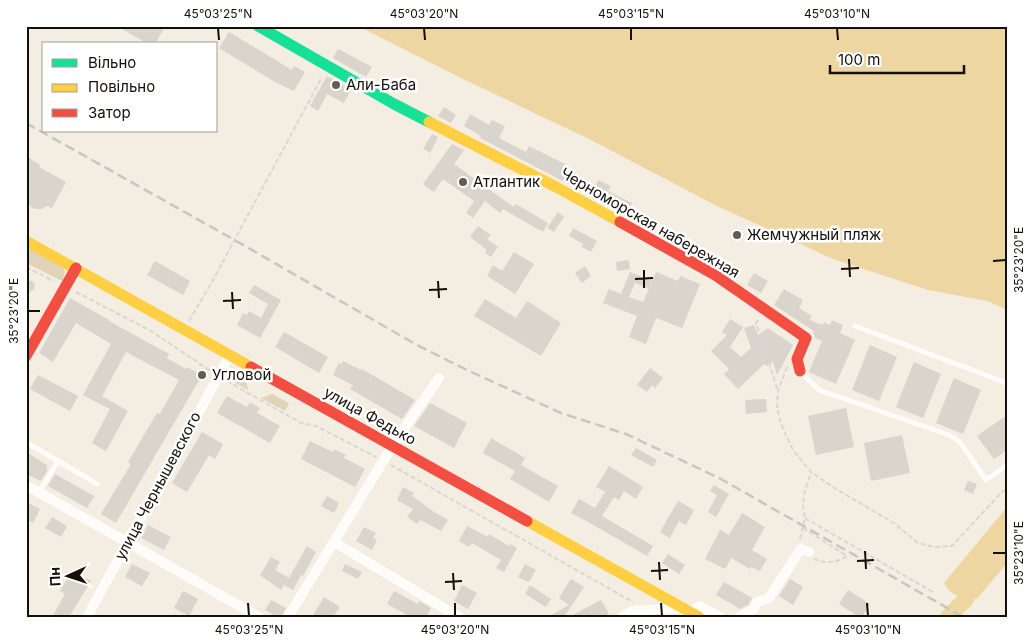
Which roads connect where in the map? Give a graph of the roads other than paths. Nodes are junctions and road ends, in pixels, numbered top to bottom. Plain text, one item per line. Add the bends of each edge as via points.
1 (258, 26) edge
2 (26, 241) edge
3 (76, 268) junction
4 (855, 326) dead end
5 (230, 355) junction
6 (26, 356) edge
7 (800, 371) joint
8 (439, 378) dead end
9 (1007, 385) edge
10 (26, 442) edge
11 (393, 445) junction
12 (58, 461) junction
13 (1007, 465) edge
14 (97, 484) dead end
15 (26, 485) edge
16 (39, 492) junction
17 (127, 542) junction
18 (334, 542) junction
19 (812, 556) road end
20 (691, 612) edge
21 (87, 617) edge
22 (259, 617) edge
23 (288, 617) edge
24 (460, 617) edge
25 (622, 617) edge
26 (720, 617) edge
27 (739, 617) edge

1 - 7 main road, Черноморская набережная via 394,104 556,187 715,275 806,338 797,359
2 - 3 main road, улица Федько
3 - 5 main road, улица Федько
3 - 6 main road
4 - 9 lane
5 - 11 main road, улица Федько
5 - 17 street, улица Чернышевского
7 - 13 lane via 819,390 949,435 960,442 986,480
8 - 11 street
10 - 12 lane
11 - 18 street
11 - 20 main road, улица Федько
12 - 14 lane
12 - 16 lane
15 - 16 street
16 - 17 street
17 - 21 street, улица Чернышевского
17 - 22 street
18 - 23 street
18 - 24 street
19 - 27 street via 801,549 769,598 757,602 753,610
20 - 25 street via 632,611
20 - 26 street via 699,606

